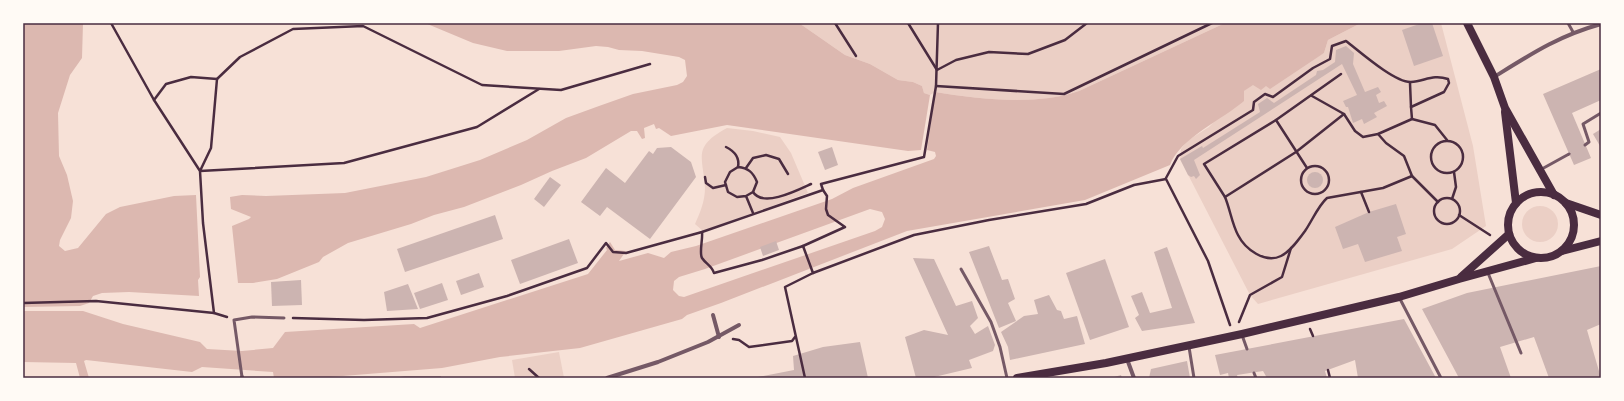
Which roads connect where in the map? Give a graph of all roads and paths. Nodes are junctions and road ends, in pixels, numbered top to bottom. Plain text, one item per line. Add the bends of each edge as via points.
1 (111, 23) edge
2 (835, 23) edge
3 (908, 23) edge
4 (938, 23) edge
5 (1087, 23) edge
6 (1212, 23) edge
7 (1467, 23) edge
8 (1568, 23) edge
9 (1601, 24) edge
10 (1573, 32) junction
11 (856, 56) dead end
12 (650, 64) dead end
13 (937, 70) junction
14 (1341, 74) dead end
15 (1494, 77) junction
16 (217, 79) junction
17 (1410, 83) junction
18 (936, 86) junction
19 (539, 89) junction
20 (1312, 96) junction
21 (154, 100) junction
22 (1411, 107) junction
23 (1505, 108) junction
24 (1601, 113) edge
25 (1344, 114) junction
26 (1412, 119) junction
27 (1276, 120) junction
28 (1378, 134) junction
29 (1447, 140) junction
30 (1585, 145) dead end
31 (726, 147) dead end
32 (1296, 152) junction
33 (1569, 154) dead end
34 (738, 167) junction
35 (746, 168) junction
36 (1307, 168) junction
37 (200, 170) junction
38 (1540, 170) junction
39 (1454, 172) junction
40 (788, 174) dead end
41 (1412, 176) junction
42 (704, 177) dead end
43 (1166, 178) junction
44 (812, 184) dead end
45 (726, 185) junction
46 (823, 190) junction
47 (753, 192) junction
48 (1323, 192) junction
49 (1361, 192) junction
50 (1554, 195) junction
51 (746, 196) junction
52 (1225, 197) junction
53 (1326, 199) junction
54 (1452, 199) junction
55 (1438, 202) junction
56 (1516, 203) junction
57 (1565, 203) junction
58 (1369, 212) dead end
59 (753, 213) junction
60 (1459, 215) junction
61 (1601, 216) edge
62 (702, 232) junction
63 (1509, 234) junction
64 (1601, 241) edge
65 (1501, 242) junction
66 (803, 246) junction
67 (1292, 247) junction
68 (1562, 250) junction
69 (1536, 258) junction
70 (962, 269) dead end
71 (1487, 271) junction
72 (813, 273) junction
73 (1458, 279) junction
74 (1399, 297) junction
75 (23, 303) edge
76 (214, 313) junction
77 (713, 315) dead end
78 (284, 318) joint
79 (234, 320) junction
80 (739, 325) dead end
81 (1238, 334) junction
82 (719, 336) junction
83 (796, 336) junction
84 (1189, 345) junction
85 (1247, 349) dead end
86 (1521, 353) dead end
87 (1127, 359) junction
88 (530, 369) dead end
89 (1328, 370) dead end
90 (1254, 373) dead end
91 (242, 378) edge
92 (539, 378) edge
93 (607, 378) edge
94 (805, 378) edge
95 (1007, 378) edge
96 (1017, 378) edge
97 (1134, 378) edge
98 (1194, 378) edge
99 (1256, 378) edge
100 (1330, 378) edge
101 (1441, 378) edge

1 - 21 path
2 - 11 path
3 - 13 path
4 - 13 path
5 - 13 path via 1065,40 1028,54 989,52 956,60
6 - 18 path via 1064,94
7 - 15 main road
8 - 10 lane
9 - 10 street
10 - 15 street via 1542,46
12 - 19 path via 561,90
13 - 18 path
14 - 20 path
15 - 23 main road
16 - 19 path via 240,57 293,29 363,26 482,85
16 - 21 path via 191,77 166,84
16 - 37 path via 211,148
17 - 22 path
17 - 22 path via 1438,76 1448,79 1449,83 1444,92
17 - 43 path via 1384,71 1346,41 1332,46 1330,59 1273,97 1265,94 1254,102 1253,110 1178,156
18 - 46 path via 924,157 821,184
19 - 37 path via 477,127 344,163
20 - 25 path
20 - 27 path
21 - 37 path
22 - 26 path
23 - 38 main road
23 - 56 main road
24 - 30 lane via 1583,124 1589,142
25 - 28 path via 1362,137
25 - 32 path
26 - 28 path
26 - 29 path via 1434,125
27 - 32 path
27 - 52 path via 1204,164
28 - 41 path via 1404,156
29 - 39 path via 1457,144 1463,153 1462,164
29 - 39 path via 1433,147 1431,163 1438,171
31 - 34 path via 734,151 739,161
32 - 36 path
32 - 52 path
33 - 38 lane
34 - 35 path
34 - 45 path via 730,172
35 - 40 path via 753,158 766,155 779,160
35 - 47 path via 754,174 757,182
36 - 48 path via 1321,167 1328,173 1328,187
36 - 48 path via 1300,180 1304,190 1312,194
37 - 76 path via 203,223
38 - 50 main road
39 - 54 path via 1456,187
41 - 49 path via 1383,188
41 - 55 path
42 - 45 path via 706,183 713,188
43 - 72 path via 1134,185 1086,204 914,235
43 - 81 path via 1208,261
44 - 47 path via 774,199 755,195
45 - 51 path via 728,192 737,198
46 - 59 path
46 - 66 path via 828,198 828,215 845,227
47 - 51 path
48 - 53 path
49 - 53 path
49 - 58 path
50 - 56 main road via 1534,193 1524,196
50 - 57 main road
51 - 59 path
52 - 67 path via 1238,235 1255,254 1276,258
53 - 67 path
54 - 55 path via 1445,198
54 - 60 path via 1458,205
55 - 60 path via 1435,214 1439,221 1451,222
56 - 63 main road via 1510,211 1507,224
57 - 61 main road
57 - 68 main road via 1574,222 1573,233
59 - 62 path
60 - 65 path
62 - 66 path via 704,241 700,253 714,273
62 - 78 path via 626,253 613,252 606,243 587,268 507,296 427,318
63 - 65 main road
63 - 69 main road via 1519,250 1527,256
64 - 68 main road
65 - 73 main road
66 - 72 path
67 - 81 path via 1282,277 1250,295
68 - 69 main road via 1545,258
69 - 71 main road
70 - 95 lane via 991,322
71 - 73 main road
71 - 86 lane
72 - 83 path via 785,287
73 - 74 main road
74 - 81 main road
74 - 101 lane
75 - 76 path via 96,301
76 - 79 path
77 - 82 street
78 - 79 lane via 252,317
79 - 91 lane
80 - 82 street
81 - 84 main road
81 - 85 lane
82 - 83 path via 739,340 749,347 792,341
82 - 93 street via 658,362
83 - 94 path
84 - 87 main road
84 - 98 lane
87 - 96 main road
87 - 97 street
88 - 92 path
89 - 100 path
90 - 99 lane

